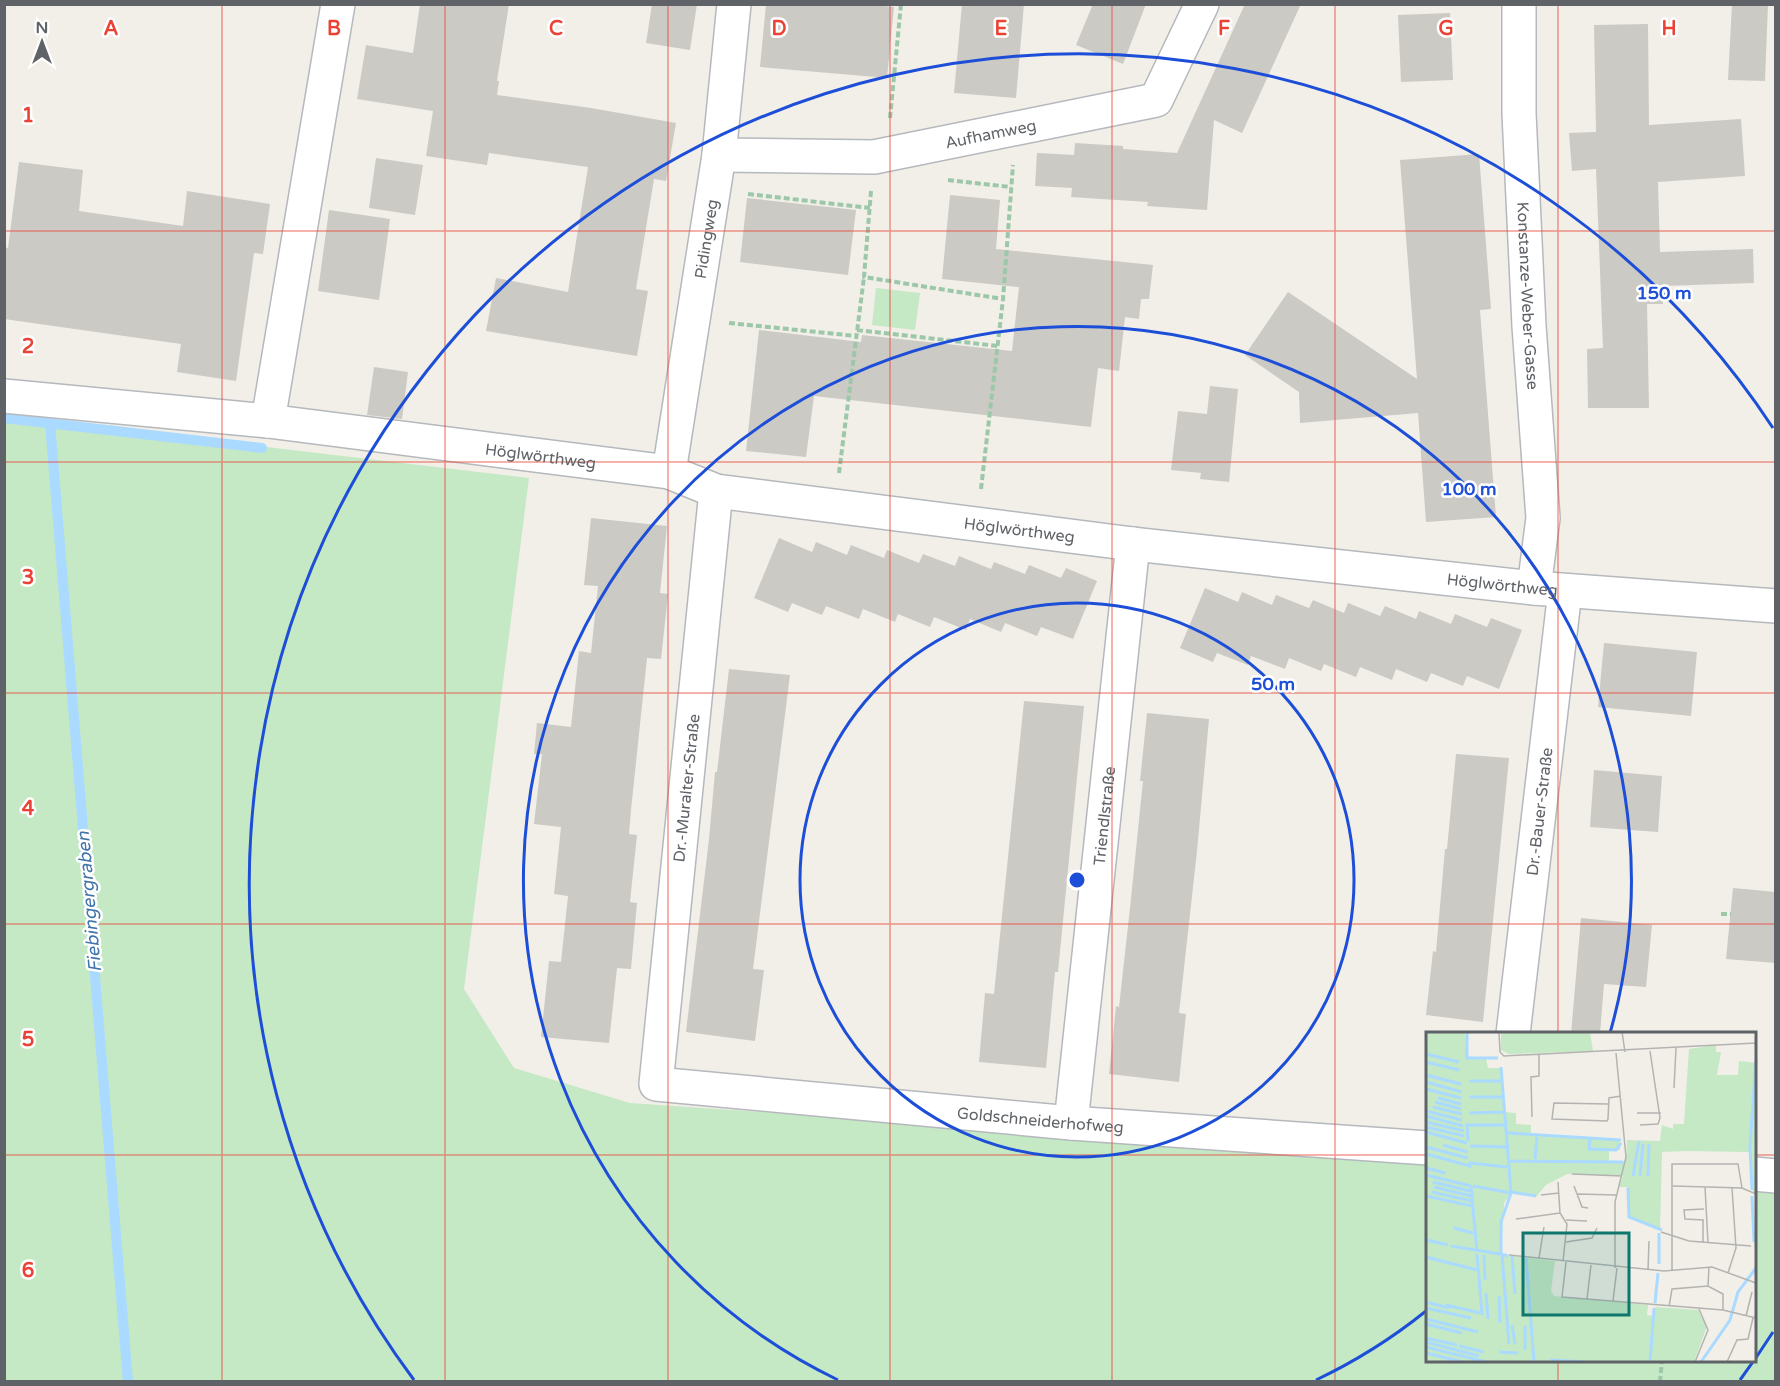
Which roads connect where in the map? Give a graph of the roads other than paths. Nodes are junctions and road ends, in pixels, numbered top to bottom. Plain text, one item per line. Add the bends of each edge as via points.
1 (338, 4) edge
2 (734, 4) edge
3 (1202, 4) edge
4 (1519, 4) edge
5 (719, 155) junction
6 (4, 396) edge
7 (268, 421) junction
8 (669, 472) junction
9 (716, 491) junction
10 (1133, 544) junction
11 (1550, 590) junction
12 (1776, 606) edge
13 (1513, 1032) edge
14 (656, 1084) joint
15 (1071, 1123) junction
16 (1426, 1148) edge
17 (1756, 1174) edge
18 (1776, 1176) edge

1 - 7 street
2 - 5 street, Pidingweg
3 - 5 street, Aufhamweg via 1156,100 880,156
4 - 11 street, Konstanze-Weber-Gasse via 1519,113 1529,326
5 - 8 street, Pidingweg
6 - 7 street, Höglwörthweg
7 - 8 street, Höglwörthweg
8 - 9 street, Höglwörthweg
9 - 10 street, Höglwörthweg
9 - 14 street, Dr.-Muralter-Straße
10 - 11 street, Höglwörthweg
10 - 15 street, Triendlstraße
11 - 12 street, Höglwörthweg
11 - 13 street, Dr.-Bauer-Straße
14 - 15 street, Goldschneiderhofweg
15 - 16 street, Goldschneiderhofweg
17 - 18 street

